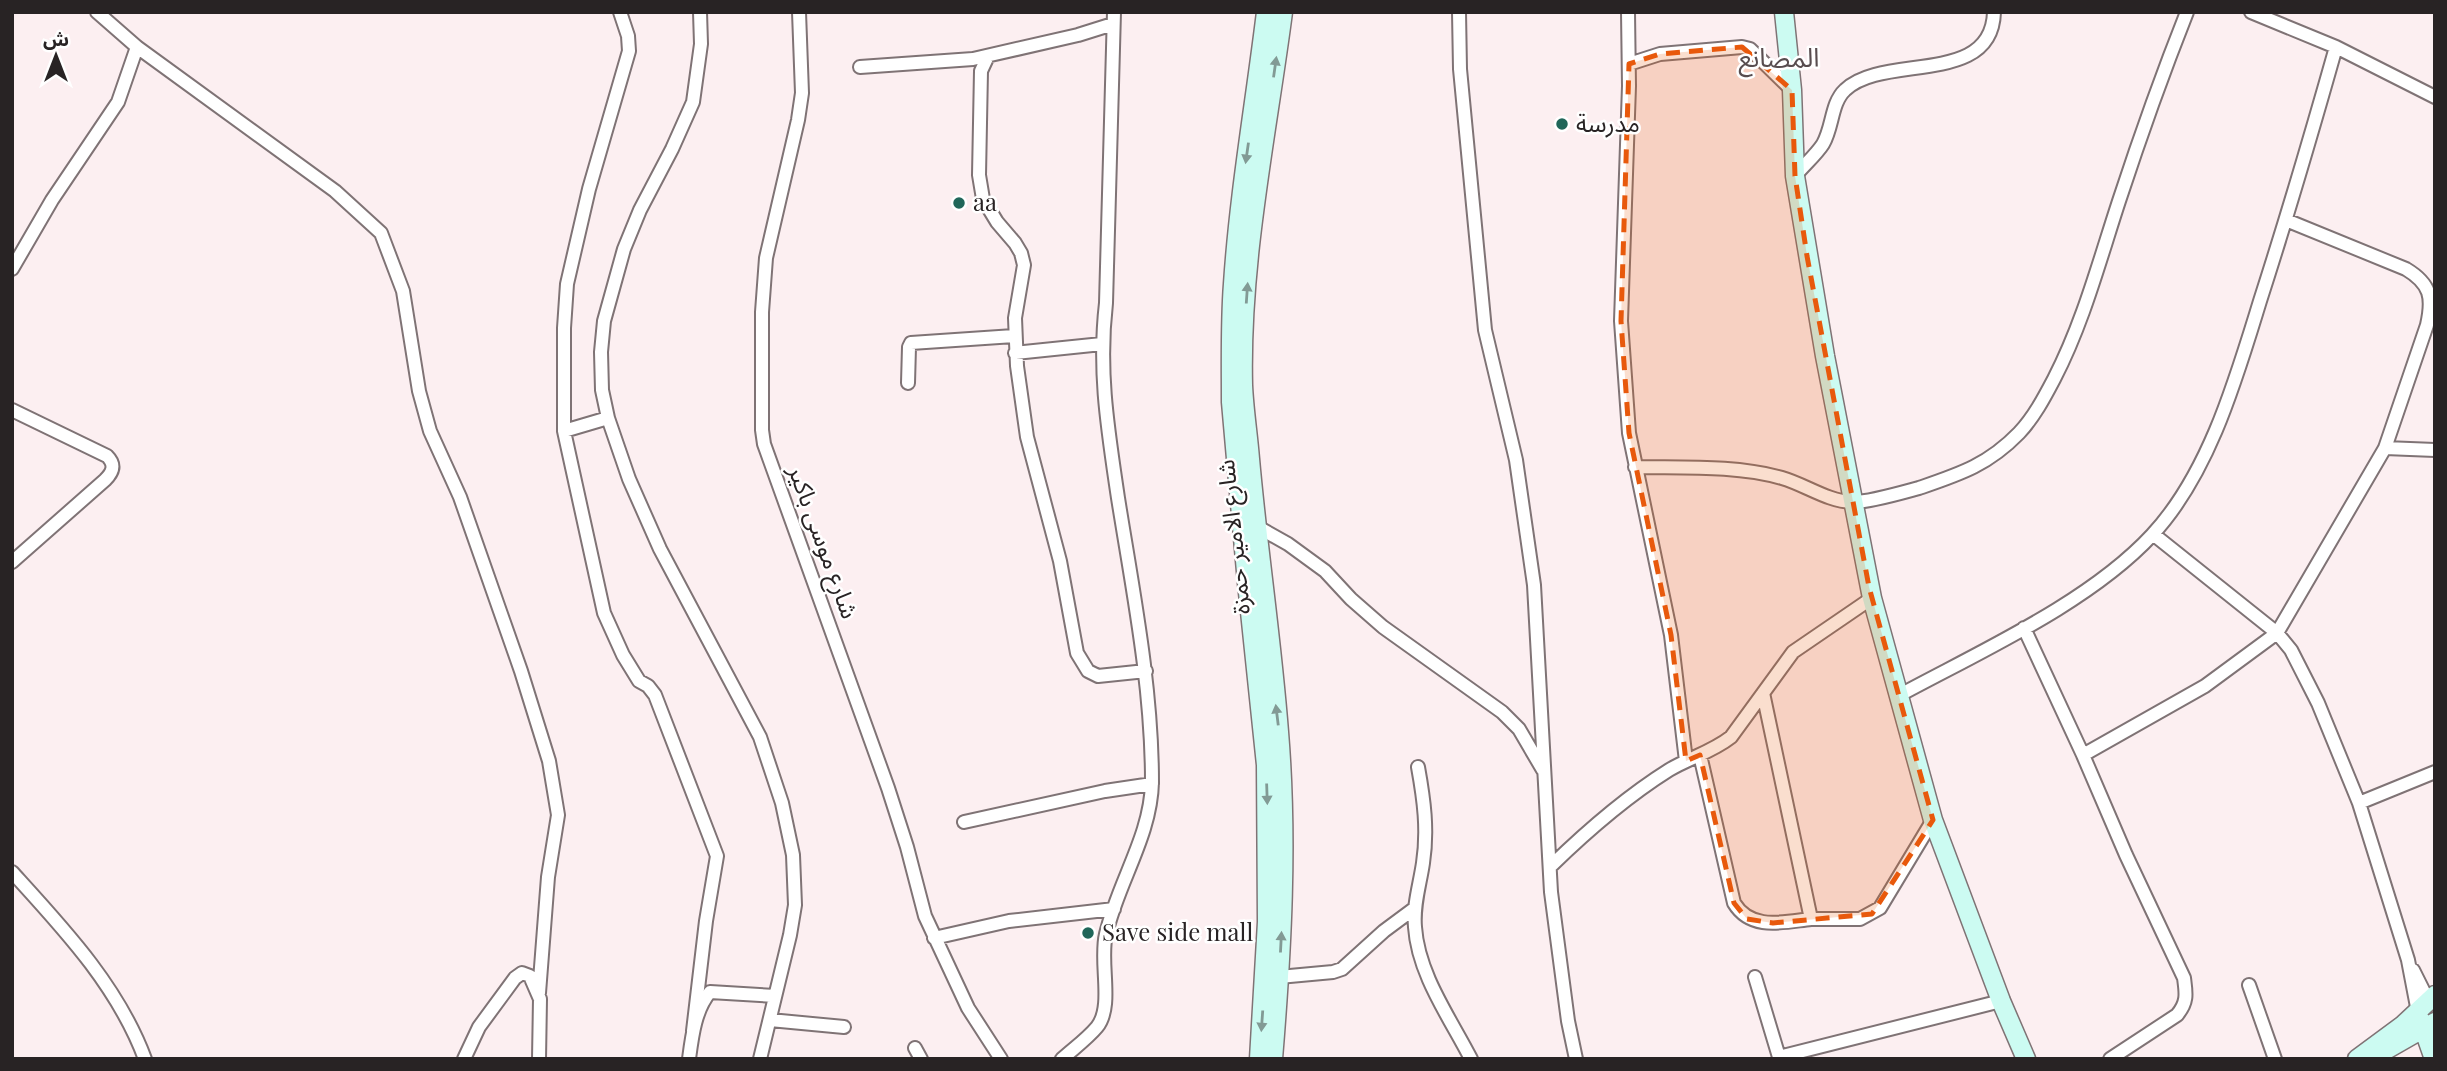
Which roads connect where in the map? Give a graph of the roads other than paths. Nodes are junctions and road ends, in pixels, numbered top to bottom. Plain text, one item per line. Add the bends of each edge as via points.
1 (97, 12) edge
2 (620, 12) edge
3 (700, 12) edge
4 (799, 12) edge
5 (1266, 12) edge
6 (1283, 12) edge
7 (1459, 12) edge
8 (1628, 12) edge
9 (1784, 12) edge
10 (1994, 12) edge
11 (2187, 12) edge
12 (2251, 12) edge
13 (1114, 18) edge
14 (136, 47) junction
15 (2336, 47) junction
16 (988, 57) junction
17 (1629, 64) junction
18 (860, 66) dead end
19 (1792, 90) junction
20 (2435, 97) edge
21 (1795, 176) junction
22 (2286, 220) junction
23 (12, 269) edge
24 (1014, 336) junction
25 (1102, 344) junction
26 (1015, 353) junction
27 (908, 383) dead end
28 (12, 410) edge
29 (608, 418) junction
30 (564, 431) junction
31 (2385, 448) junction
32 (2435, 450) edge
33 (1635, 467) junction
34 (1853, 503) junction
35 (1256, 526) junction
36 (2153, 534) junction
37 (12, 562) edge
38 (1872, 598) junction
39 (2024, 628) junction
40 (1260, 631) junction
41 (2277, 633) junction
42 (1146, 671) junction
43 (1763, 693) junction
44 (1898, 696) junction
45 (1700, 755) junction
46 (2083, 755) junction
47 (1686, 761) junction
48 (1418, 767) dead end
49 (1544, 771) junction
50 (2435, 772) edge
51 (1152, 784) junction
52 (2359, 803) junction
53 (1933, 820) junction
54 (964, 822) dead end
55 (1552, 866) junction
56 (12, 872) edge
57 (1415, 908) junction
58 (1114, 909) junction
59 (1811, 919) junction
60 (934, 938) junction
61 (1755, 977) dead end
62 (1279, 978) junction
63 (2249, 985) dead end
64 (539, 993) junction
65 (775, 996) junction
66 (2001, 1001) junction
67 (2427, 1003) edge
68 (770, 1020) junction
69 (2431, 1024) edge
70 (844, 1027) dead end
71 (693, 1031) junction
72 (1779, 1058) edge
73 (145, 1059) edge
74 (464, 1059) edge
75 (539, 1059) edge
76 (690, 1059) edge
77 (760, 1059) edge
78 (1001, 1059) edge
79 (1062, 1059) edge
80 (1259, 1059) edge
81 (1273, 1059) edge
82 (1471, 1059) edge
83 (1576, 1059) edge
84 (2026, 1059) edge
85 (2110, 1059) edge
86 (2275, 1059) edge
87 (2357, 1059) edge
88 (2369, 1059) edge
89 (2434, 1059) edge

1 - 14 street
2 - 30 street via 629,51 567,284
3 - 29 street via 693,102 624,249 604,321 602,390
4 - 60 street, شارع موسى باكير via 802,93 765,271 764,444 888,788
5 -> 40 main road, شارع الامير حمزة via 1243,178 1231,314 1231,402
35 -> 6 main road, شارع الامير حمزة via 1243,386 1245,324 1256,197
7 - 49 street via 1460,69 1485,330 1516,460 1534,585
8 - 17 street
9 - 19 main road
10 - 21 street via 1987,40 1976,51 1938,64 1862,78 1844,91 1823,144
11 - 34 street via 2159,82 2081,322 2039,406 2021,431 1982,464 1910,491
12 - 15 street
13 - 16 street
13 - 25 street
14 - 23 street via 118,102
14 - 64 street via 335,191 381,233 403,291 430,431 460,497 549,761 558,816
15 - 20 street
15 - 22 street
16 - 18 street
16 - 24 street via 981,72 979,175 983,199 1015,243 1024,265
17 - 19 street via 1660,54 1742,47 1750,49
17 - 33 street via 1621,321
19 - 21 main road
21 - 34 main road
22 - 31 street via 2406,269 2418,276 2429,293 2427,325
22 - 36 street via 2212,440 2195,474
24 - 26 street
24 - 27 street via 911,343
25 - 26 street
25 - 42 street via 1103,394
26 - 42 street via 1027,438 1060,561 1079,658 1098,676
28 - 37 street via 107,456 113,467 105,480
29 - 30 street
29 - 65 street via 660,549 760,737 777,786 793,855 795,905
30 - 71 street via 604,613 639,681 655,695 717,856
31 - 32 street
31 - 41 street
33 - 34 street via 1759,473
33 - 47 street via 1671,635
34 - 38 main road
35 - 40 main road, شارع الامير حمزة
35 - 49 street via 1325,571 1383,627 1502,712 1519,729
36 - 39 street via 2106,575
36 - 41 street
38 - 43 street via 1793,652
38 - 44 main road
39 - 44 street
39 - 46 street
62 -> 40 main road, شارع الامير حمزة via 1285,860 1279,731
40 -> 80 main road, شارع الامير حمزة via 1268,810
41 - 46 street via 2188,697
41 - 52 street via 2314,695
42 - 51 street
43 - 45 street via 1731,737
43 - 59 street
44 - 53 main road
45 - 47 street
45 - 59 street via 1739,911 1747,919 1773,923
46 - 85 street via 2184,978 2187,996 2177,1015
47 - 55 street via 1609,811
48 - 57 street via 1426,831
49 - 55 street
50 - 52 street
51 - 54 street
51 - 58 street via 1145,824
52 - 67 street via 2408,960
53 - 59 street via 1880,908 1860,919
53 - 66 main road
55 - 83 street via 1556,937
56 - 73 street via 92,964 130,1022
57 - 62 street via 1342,969
57 - 82 street via 1426,968
58 - 60 street via 1009,921
58 - 79 street via 1105,934 1106,1007 1097,1026
60 - 78 street, شارع موسى باكير via 968,1008
61 - 72 street
62 - 81 main road, شارع الامير حمزة
63 - 86 street
64 - 74 street via 530,975 520,973 480,1027
64 - 75 street
65 - 68 street
65 - 71 street via 709,992
66 - 72 street
66 - 84 main road
67 - 69 main road
67 - 87 main road
68 - 70 street
68 - 77 street
69 - 88 main road
69 - 89 main road
71 - 76 street

